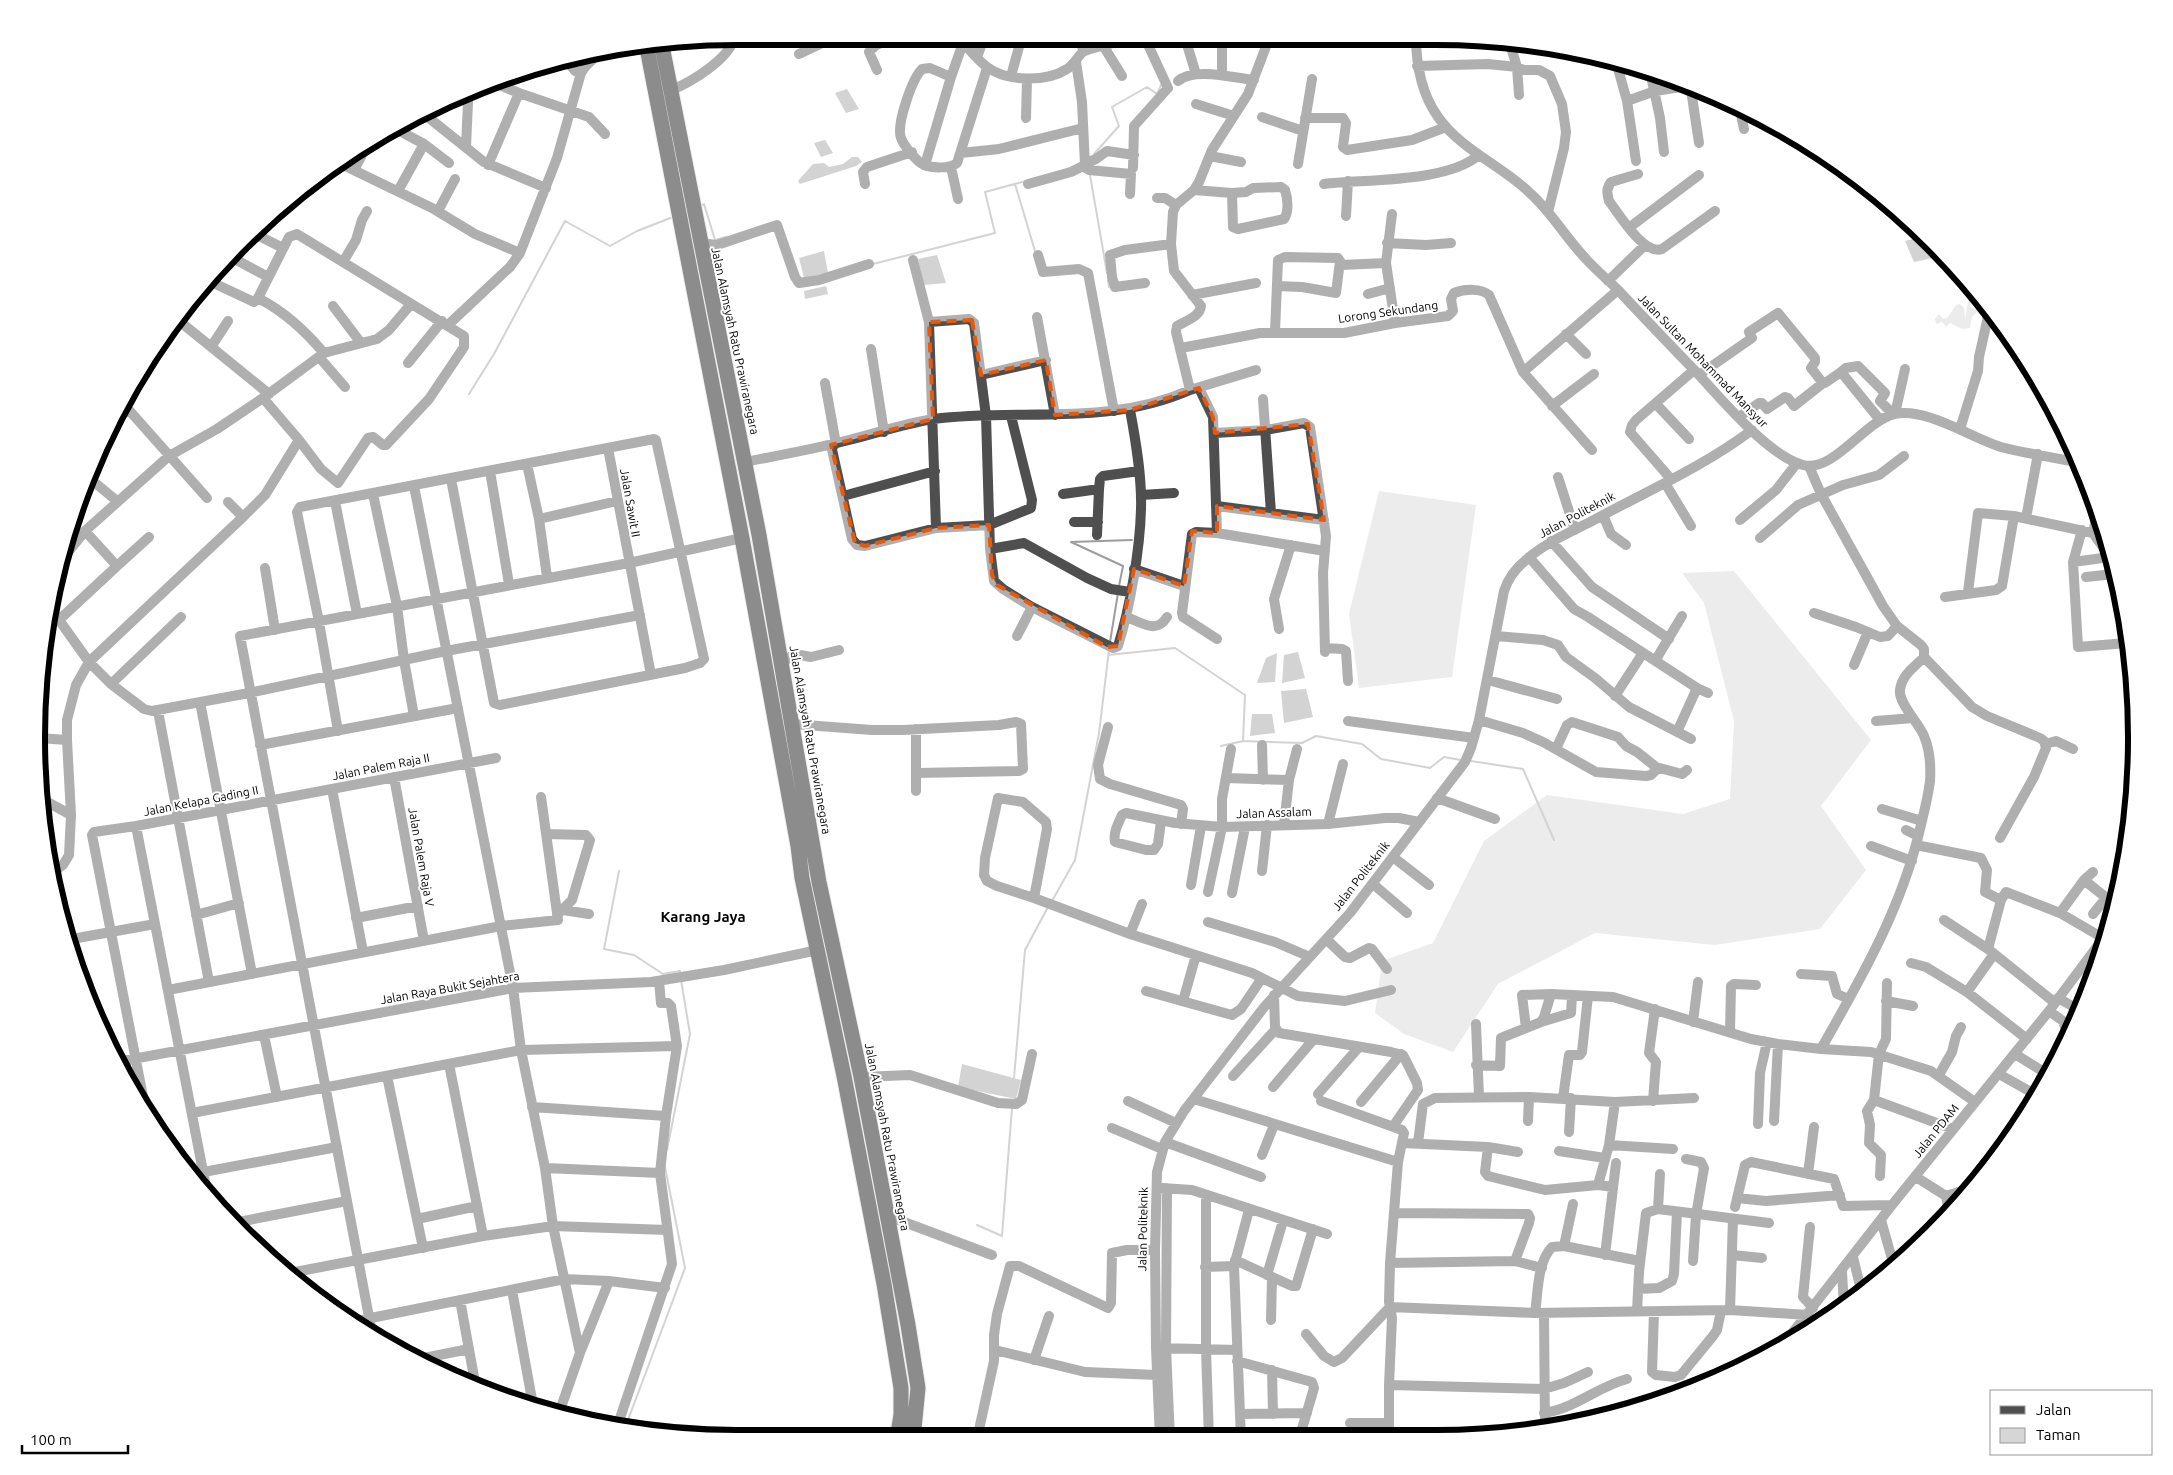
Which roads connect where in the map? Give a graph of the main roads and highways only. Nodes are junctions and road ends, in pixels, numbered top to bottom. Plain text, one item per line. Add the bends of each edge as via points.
1 (663, 49) edge
2 (648, 51) edge
3 (773, 710) junction
4 (790, 717) junction
5 (892, 1283) junction
6 (899, 1430) edge
7 (914, 1430) edge

1 - 4 highway, Jalan Alamsyah Ratu Prawiranegara via 745,462
2 - 3 highway, Jalan Alamsyah Ratu Prawiranegara
3 - 4 highway
3 - 5 highway, Jalan Alamsyah Ratu Prawiranegara via 802,878
4 - 5 highway, Jalan Alamsyah Ratu Prawiranegara via 819,882 888,1216
5 - 6 highway, Jalan Alamsyah Ratu Prawiranegara via 901,1388
5 - 7 highway, Jalan Alamsyah Ratu Prawiranegara via 918,1380

